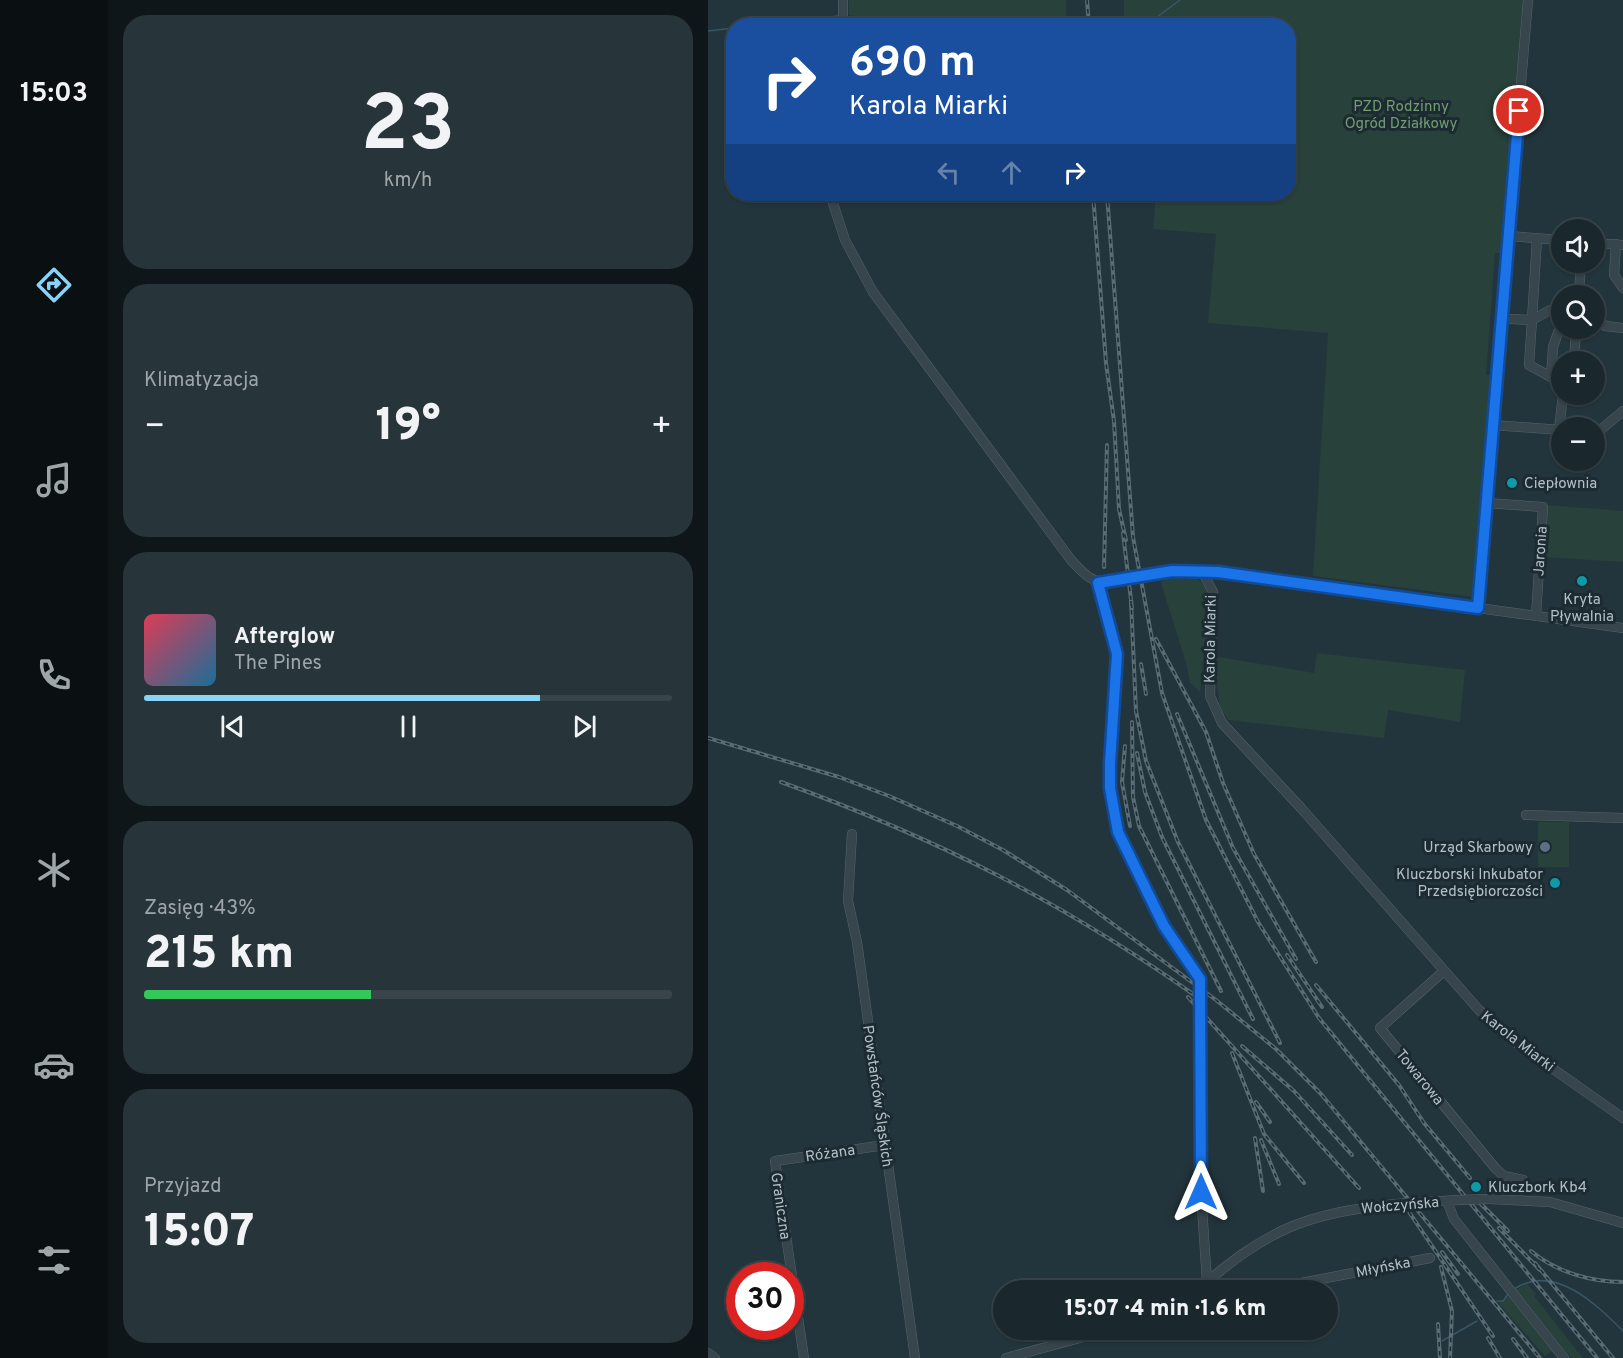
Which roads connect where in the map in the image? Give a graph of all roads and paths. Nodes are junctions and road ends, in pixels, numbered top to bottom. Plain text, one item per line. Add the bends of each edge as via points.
1 (843, 0) edge
2 (1528, 0) edge
3 (843, 18) edge
4 (832, 201) edge
5 (1508, 236) junction
6 (1537, 238) junction
7 (1551, 239) edge
8 (1619, 245) edge
9 (1623, 288) edge
10 (1551, 309) edge
11 (1511, 319) dead end
12 (1532, 320) junction
13 (1605, 326) edge
14 (1623, 328) edge
15 (1551, 377) edge
16 (1623, 411) edge
17 (1493, 425) junction
18 (1605, 426) edge
19 (1551, 429) edge
20 (1486, 503) junction
21 (1202, 571) junction
22 (1098, 583) junction
23 (1478, 608) junction
24 (1536, 616) junction
25 (1623, 628) edge
26 (1526, 815) dead end
27 (1623, 818) edge
28 (852, 834) dead end
29 (1444, 971) junction
30 (1623, 1118) edge
31 (885, 1145) junction
32 (775, 1161) joint
33 (1523, 1180) dead end
34 (1447, 1201) junction
35 (1623, 1222) edge
36 (1430, 1258) dead end
37 (1207, 1280) edge
38 (1210, 1280) edge
39 (1317, 1280) edge
40 (1072, 1340) edge
41 (708, 1353) edge
42 (715, 1358) edge
43 (804, 1358) edge
44 (915, 1358) edge
45 (1006, 1358) edge
46 (1564, 1358) edge

1 - 3 street
2 - 5 street
4 - 22 street via 845,240 873,292 1071,560
5 - 6 street
5 - 17 street
6 - 7 street
6 - 12 street
8 - 9 street via 1614,275
10 - 12 street
11 - 12 street
12 - 15 street via 1529,365
13 - 14 street
16 - 18 street
17 - 19 street
17 - 20 street
20 - 23 street
20 - 24 street, Jaronia via 1544,507
21 - 22 street, bridge
21 - 23 street
21 - 29 street, Karola Miarki via 1213,592 1210,696 1221,723
22 - 37 street via 1117,654 1110,763 1118,832 1164,926 1200,979 1201,1192
23 - 24 street
24 - 25 street
26 - 27 street
28 - 31 street, Powstańców Śląskich via 849,912 857,942
29 - 30 street, Karola Miarki via 1512,1040
29 - 33 street, Towarowa via 1380,1028 1496,1169 1504,1176
31 - 32 street, Różana
31 - 44 street, Powstańców Śląskich
32 - 43 street, Graniczna
34 - 35 street, Wołczyńska, bridge via 1550,1202
34 - 38 street, Wołczyńska, bridge via 1323,1214 1282,1228
34 - 46 street via 1454,1219
36 - 39 street, Młyńska
40 - 45 street
41 - 42 street

